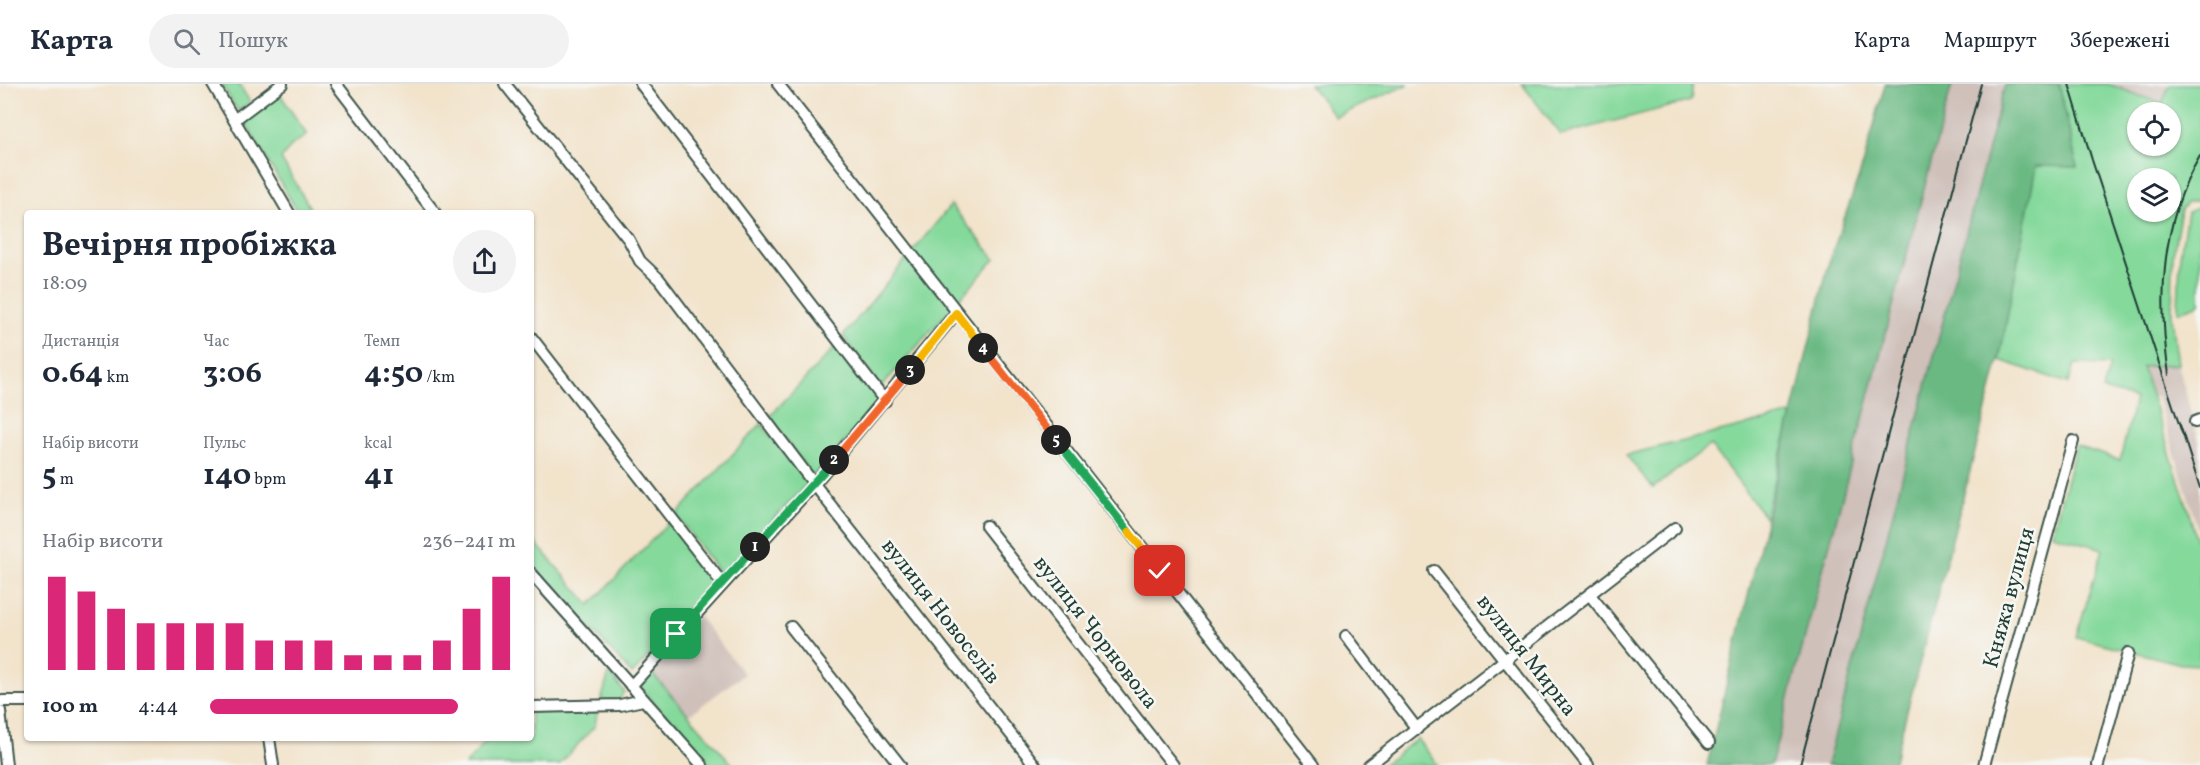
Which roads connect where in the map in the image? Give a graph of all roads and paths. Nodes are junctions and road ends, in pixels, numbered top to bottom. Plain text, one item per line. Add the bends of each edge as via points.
1 (282, 84) edge
2 (336, 84) edge
3 (505, 84) edge
4 (641, 84) edge
5 (778, 84) edge
6 (216, 89) edge
7 (234, 120) junction
8 (287, 210) edge
9 (433, 210) edge
10 (956, 313) junction
11 (534, 341) edge
12 (885, 401) junction
13 (2073, 441) dead end
14 (814, 484) junction
15 (986, 526) dead end
16 (1675, 528) dead end
17 (1434, 571) dead end
18 (534, 576) edge
19 (722, 584) junction
20 (1590, 595) junction
21 (791, 627) dead end
22 (1346, 636) dead end
23 (2128, 653) dead end
24 (1505, 661) junction
25 (631, 686) junction
26 (24, 700) edge
27 (643, 700) junction
28 (0, 701) edge
29 (534, 707) edge
30 (0, 711) edge
31 (1416, 729) junction
32 (269, 741) edge
33 (1709, 743) dead end
34 (6, 765) edge
35 (273, 765) edge
36 (702, 765) edge
37 (900, 765) edge
38 (1035, 765) edge
39 (1173, 765) edge
40 (1313, 765) edge
41 (1369, 765) edge
42 (1588, 765) edge
43 (1984, 765) edge
44 (2098, 765) edge

1 - 7 street
2 - 9 street
3 - 14 street, вулиця Новоселів
4 - 12 street
5 - 10 street
6 - 7 street
7 - 8 street
10 - 12 street
10 - 40 street
11 - 19 street
12 - 14 street
13 - 43 street, Княжа вулиця
14 - 19 street
14 - 38 street, вулиця Новоселів
15 - 39 street, вулиця Чорновола
16 - 20 street
17 - 24 street, вулиця Мирна
18 - 25 street
19 - 25 street
20 - 24 street
20 - 33 street
21 - 37 street
22 - 31 street
23 - 44 street
24 - 31 street
24 - 42 street, вулиця Мирна
25 - 27 street
26 - 28 street
27 - 29 street via 620,705
27 - 36 street
30 - 34 street
31 - 41 street
32 - 35 street

